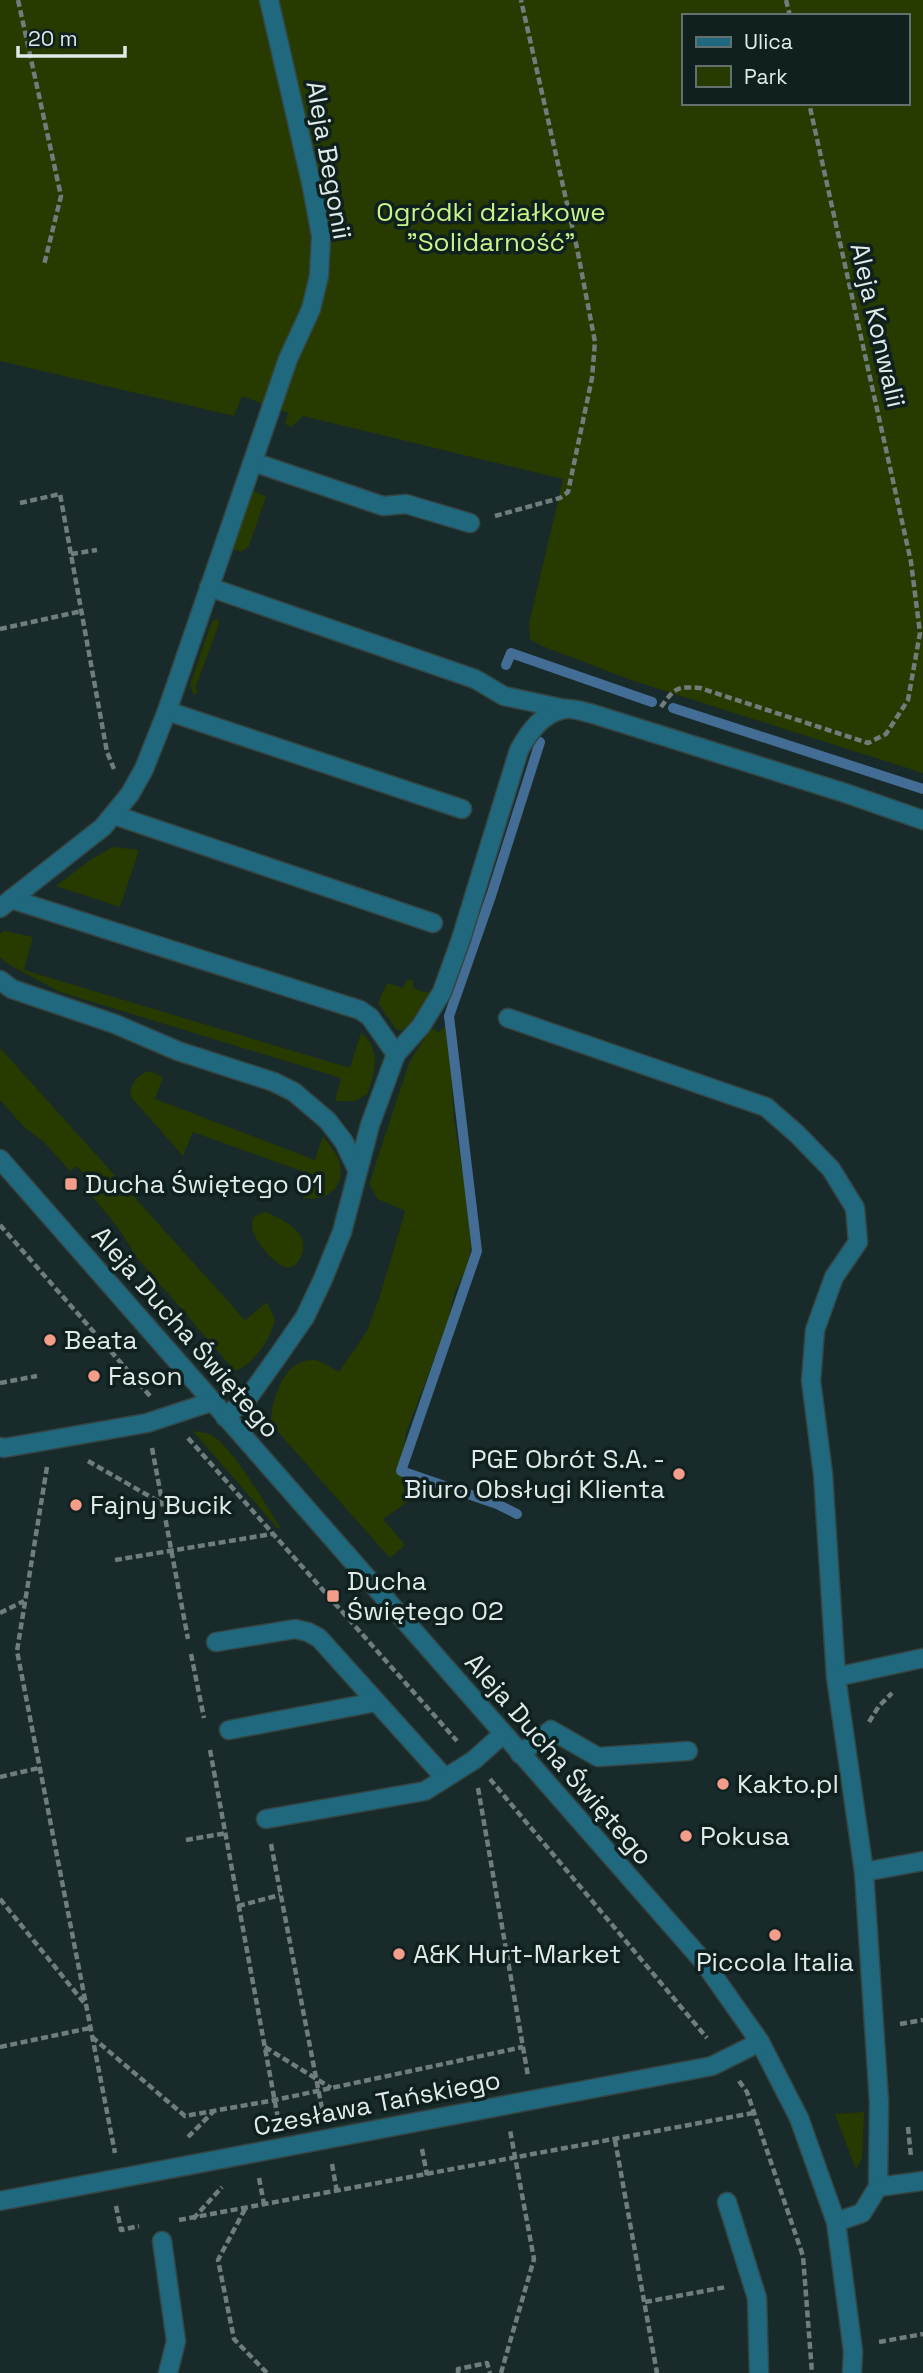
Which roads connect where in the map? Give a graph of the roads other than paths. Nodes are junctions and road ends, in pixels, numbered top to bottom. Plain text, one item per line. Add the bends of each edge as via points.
1 (269, 0) edge
2 (253, 462) junction
3 (470, 523) road end
4 (209, 587) junction
5 (565, 709) junction
6 (167, 711) junction
7 (462, 809) dead end
8 (114, 815) junction
9 (923, 820) edge
10 (6, 904) edge
11 (433, 923) dead end
12 (0, 980) edge
13 (508, 1018) dead end
14 (396, 1054) junction
15 (0, 1159) edge
16 (357, 1169) junction
17 (211, 1402) junction
18 (225, 1418) junction
19 (0, 1447) edge
20 (216, 1642) dead end
21 (923, 1658) edge
22 (836, 1677) junction
23 (376, 1702) junction
24 (229, 1730) dead end
25 (503, 1734) junction
26 (688, 1751) dead end
27 (520, 1754) junction
28 (445, 1778) junction
29 (266, 1819) road end
30 (923, 1861) edge
31 (864, 1872) junction
32 (760, 2042) junction
33 (923, 2181) edge
34 (878, 2187) junction
35 (0, 2201) edge
36 (727, 2202) dead end
37 (836, 2222) junction
38 (162, 2241) dead end
39 (168, 2373) edge
40 (759, 2373) edge
41 (852, 2373) edge

1 - 2 street, Aleja Begonii via 321,236 311,309 288,359
2 - 3 street via 383,506 406,504
2 - 4 street, Aleja Begonii
4 - 5 street via 475,679 504,696
4 - 6 street, Aleja Begonii
5 - 9 street via 593,714
5 - 14 street via 542,719 519,750 442,992
6 - 7 street
6 - 8 street, Aleja Begonii via 144,769
8 - 10 street, Aleja Begonii
8 - 11 street
10 - 14 street via 360,1010
12 - 16 street via 12,989 293,1092 328,1121
13 - 22 street via 766,1107 831,1169 855,1208 858,1242 834,1278 815,1330 811,1381 823,1474
14 - 16 street
15 - 17 street, Aleja Ducha Świętego
16 - 18 street via 342,1232 304,1317 248,1398
17 - 18 street, Aleja Ducha Świętego
17 - 19 street via 146,1423
18 - 25 street, Aleja Ducha Świętego
20 - 23 street via 295,1629 308,1632 319,1638
21 - 22 street
22 - 31 street
23 - 24 street
23 - 28 street
25 - 27 street, Aleja Ducha Świętego
25 - 28 street
26 - 27 street via 598,1757 551,1730
27 - 32 street, Aleja Ducha Świętego via 703,1961
28 - 29 street via 425,1791
30 - 31 street
31 - 34 street via 880,2102
32 - 35 street, Czesława Tańskiego via 712,2066
32 - 37 street, Aleja Ducha Świętego via 799,2118
33 - 34 street
34 - 37 street via 862,2213
36 - 40 street via 757,2298
37 - 41 street, Aleja Ducha Świętego
38 - 39 street via 176,2341

